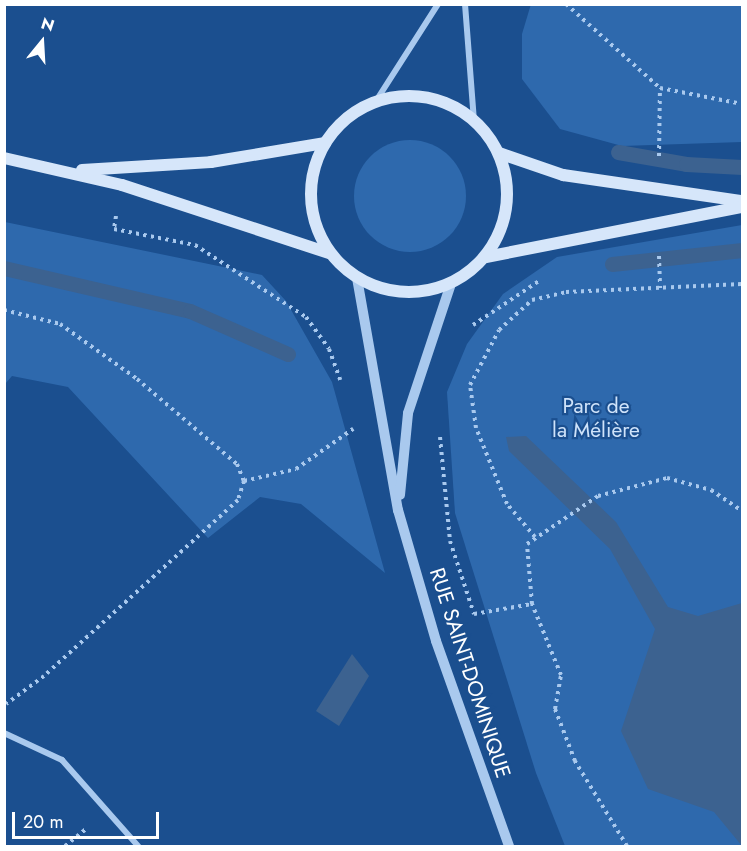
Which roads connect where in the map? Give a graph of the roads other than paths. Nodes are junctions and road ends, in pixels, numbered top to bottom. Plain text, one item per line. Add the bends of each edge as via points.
1 (438, 4) edge
2 (465, 4) edge
3 (376, 101) junction
4 (474, 120) junction
5 (325, 143) junction
6 (499, 153) junction
7 (4, 158) edge
8 (72, 171) junction
9 (742, 201) edge
10 (742, 207) edge
11 (329, 253) junction
12 (486, 257) junction
13 (357, 278) junction
14 (451, 284) junction
15 (398, 510) junction
16 (4, 733) edge
17 (138, 846) edge
18 (508, 846) edge

1 - 3 street
2 - 4 street
3 - 4 main road via 427,97
3 - 5 main road via 355,111
4 - 6 main road
5 - 8 main road via 211,162
5 - 11 main road via 315,164 311,211
6 - 9 main road via 563,175
6 - 12 main road via 507,207
7 - 8 main road
8 - 11 main road
10 - 12 main road
11 - 13 main road
12 - 14 main road
13 - 14 main road via 403,293
13 - 15 street, RUE SAINT-DOMINIQUE
14 - 15 street, RUE SAINT-DOMINIQUE via 408,413
15 - 18 street, RUE SAINT-DOMINIQUE via 435,642
16 - 17 street via 62,760

